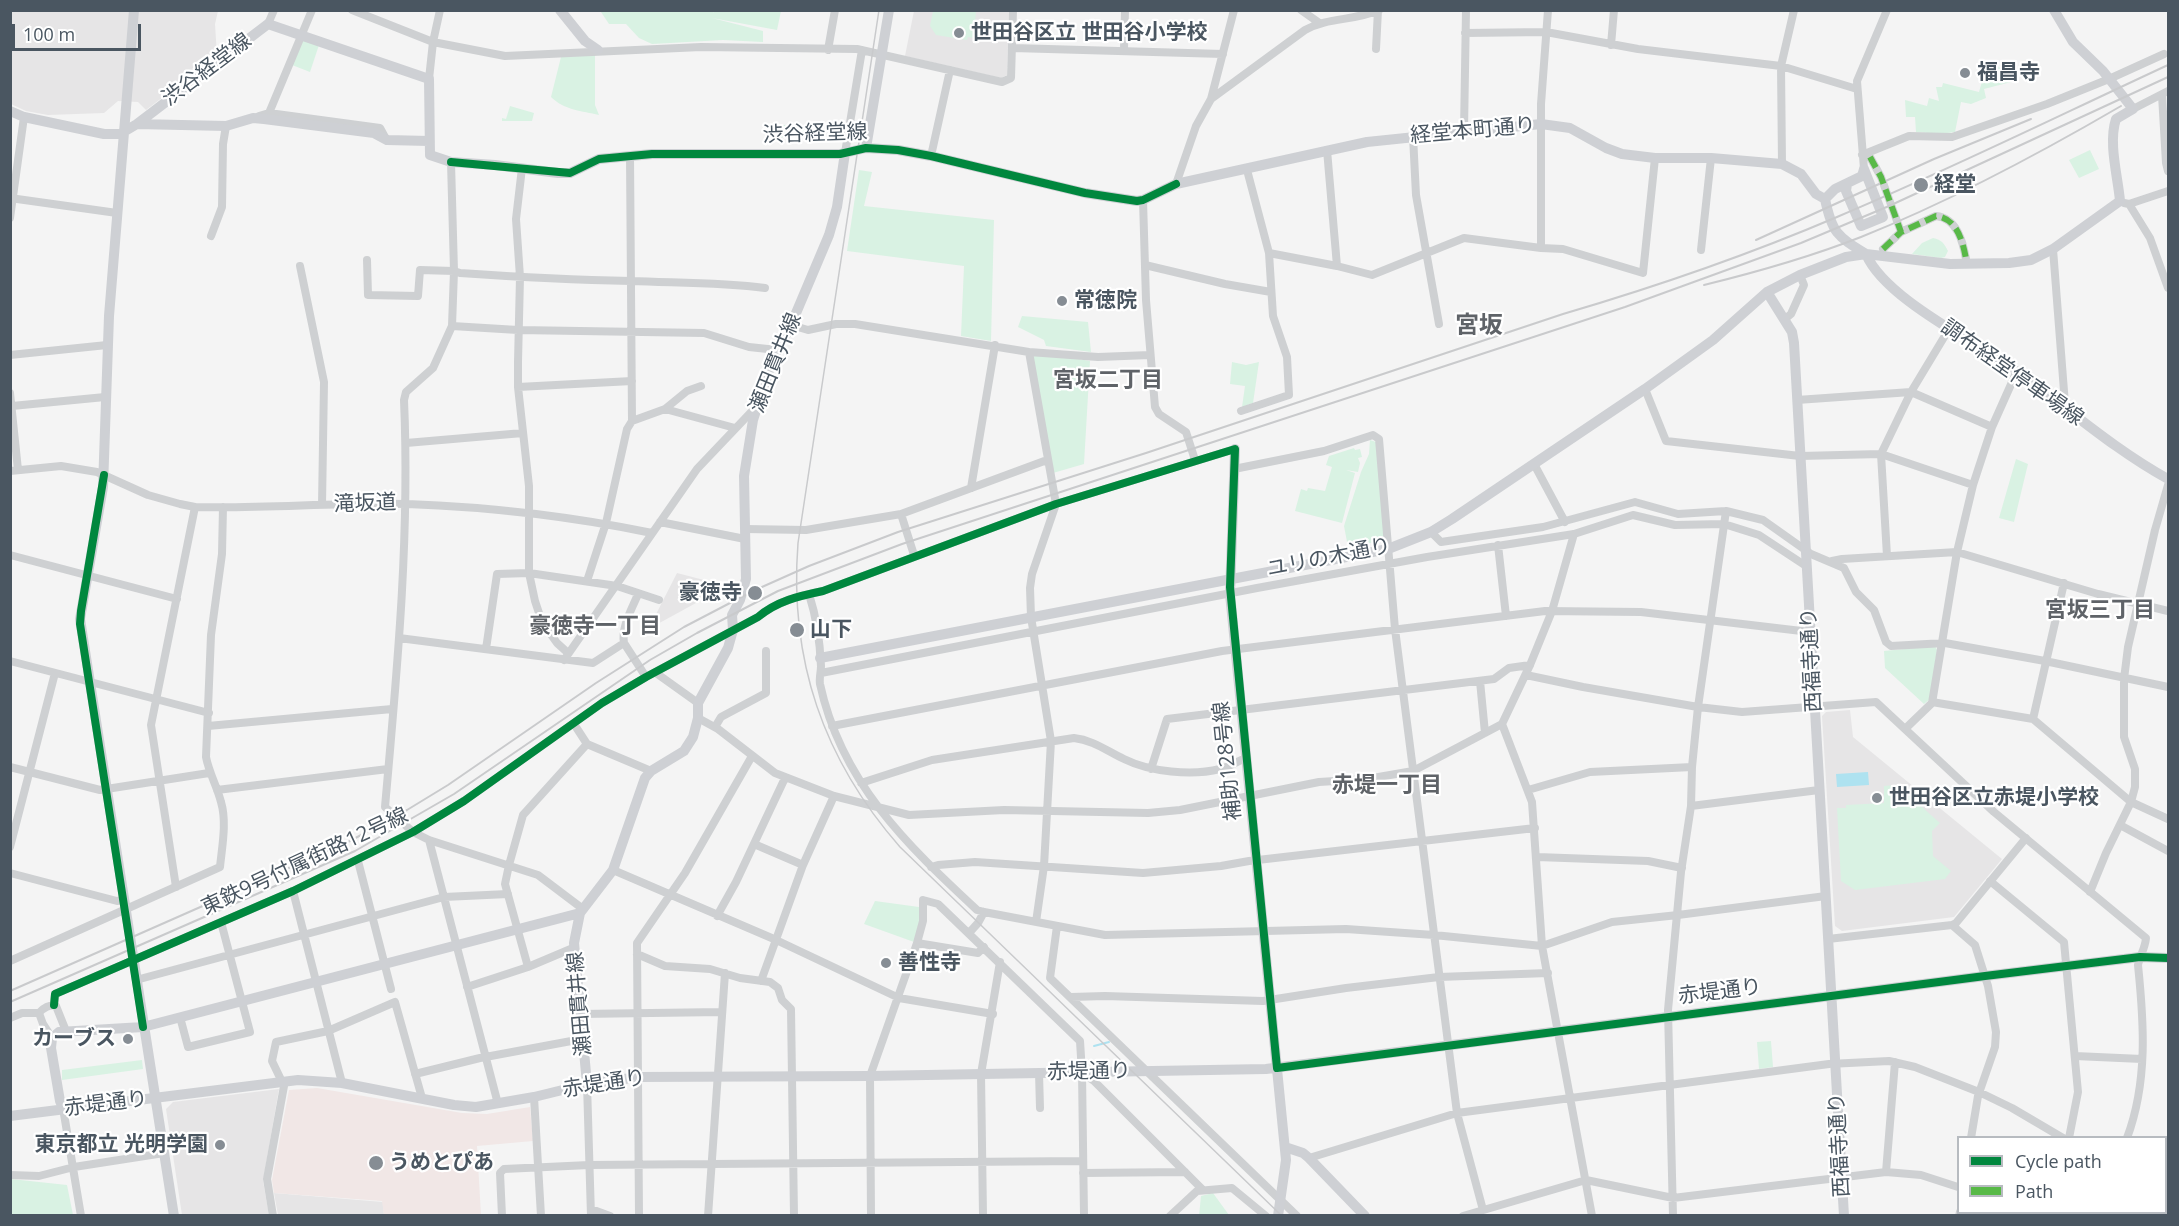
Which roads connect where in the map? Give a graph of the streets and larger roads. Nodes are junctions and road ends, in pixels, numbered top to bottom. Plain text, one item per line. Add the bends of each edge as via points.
1 (135, 10) edge
2 (274, 10) edge
3 (312, 10) edge
4 (352, 10) edge
5 (440, 10) edge
6 (560, 10) edge
7 (835, 10) edge
8 (889, 10) edge
9 (1013, 10) edge
10 (1125, 10) edge
11 (1234, 10) edge
12 (1301, 10) edge
13 (1466, 10) edge
14 (1548, 10) edge
15 (1614, 10) edge
16 (1794, 10) edge
17 (1887, 10) edge
18 (2054, 10) edge
19 (1379, 11) edge
20 (1318, 22) junction
21 (268, 24) junction
22 (1546, 32) junction
23 (1465, 33) junction
24 (302, 34) junction
25 (433, 42) junction
26 (1611, 45) junction
27 (1013, 48) junction
28 (1376, 49) dead end
29 (598, 50) junction
30 (828, 50) junction
31 (862, 50) junction
32 (1124, 50) junction
33 (1223, 54) junction
34 (2164, 54) dead end
35 (882, 55) junction
36 (1781, 66) junction
37 (952, 71) junction
38 (429, 79) junction
39 (2109, 79) junction
40 (1857, 88) junction
41 (2165, 93) edge
42 (1211, 99) junction
43 (2133, 109) junction
44 (10, 111) edge
45 (269, 113) junction
46 (24, 117) junction
47 (253, 118) junction
48 (137, 124) junction
49 (1541, 124) junction
50 (226, 126) junction
51 (125, 131) junction
52 (1464, 131) junction
53 (1413, 136) junction
54 (387, 140) junction
55 (429, 141) junction
56 (866, 148) junction
57 (1327, 150) junction
58 (845, 153) junction
59 (630, 156) junction
60 (931, 156) junction
61 (1866, 156) junction
62 (1655, 158) junction
63 (1711, 158) junction
64 (451, 162) junction
65 (1782, 164) junction
66 (522, 168) junction
67 (1864, 169) junction
68 (1247, 170) junction
69 (2169, 171) edge
70 (1847, 183) junction
71 (1176, 184) junction
72 (2169, 191) edge
73 (12, 198) edge
74 (1825, 199) junction
75 (1143, 200) junction
76 (2125, 203) junction
77 (117, 213) junction
78 (10, 218) edge
79 (1901, 232) junction
80 (211, 236) dead end
81 (1541, 248) junction
82 (1883, 249) dead end
83 (2054, 249) junction
84 (1701, 250) dead end
85 (1426, 252) junction
86 (1269, 253) junction
87 (1866, 254) junction
88 (1966, 259) dead end
89 (367, 260) dead end
90 (1145, 265) junction
91 (300, 266) dead end
92 (1337, 266) junction
93 (454, 270) junction
94 (1800, 275) junction
95 (520, 277) junction
96 (632, 281) junction
97 (765, 288) dead end
98 (2169, 288) edge
99 (1271, 292) junction
100 (1767, 292) junction
101 (1785, 319) junction
102 (1439, 324) dead end
103 (791, 325) junction
104 (452, 326) junction
105 (1949, 329) junction
106 (518, 330) junction
107 (632, 333) junction
108 (107, 345) junction
109 (995, 345) junction
110 (777, 350) junction
111 (1029, 352) junction
112 (10, 355) edge
113 (1150, 355) junction
114 (2017, 371) junction
115 (632, 381) junction
116 (701, 386) dead end
117 (518, 387) junction
118 (1645, 389) junction
119 (1911, 392) junction
120 (10, 393) edge
121 (105, 397) junction
122 (1797, 400) junction
123 (12, 406) edge
124 (756, 407) junction
125 (2063, 408) junction
126 (665, 409) junction
127 (1241, 411) dead end
128 (632, 421) junction
129 (1992, 427) junction
130 (735, 428) junction
131 (523, 433) junction
132 (406, 443) junction
133 (1235, 449) joint
134 (1881, 454) junction
135 (1800, 456) junction
136 (1047, 460) junction
137 (1195, 460) junction
138 (1534, 464) junction
139 (1234, 469) junction
140 (14, 470) edge
141 (104, 475) junction
142 (2167, 479) edge
143 (1973, 485) junction
144 (971, 488) junction
145 (406, 504) junction
146 (1056, 504) junction
147 (321, 505) junction
148 (195, 507) junction
149 (223, 507) junction
150 (528, 511) junction
151 (1726, 511) junction
152 (901, 514) junction
153 (660, 522) junction
154 (1565, 522) junction
155 (606, 523) junction
156 (1724, 524) junction
157 (1431, 532) junction
158 (652, 533) junction
159 (745, 534) junction
160 (1574, 534) junction
161 (1498, 545) junction
162 (1388, 549) junction
163 (1805, 549) junction
164 (1958, 552) junction
165 (10, 555) edge
166 (914, 555) junction
167 (1887, 556) junction
168 (1832, 561) junction
169 (1389, 564) junction
170 (1806, 566) junction
171 (529, 573) junction
172 (87, 575) junction
173 (1230, 578) junction
174 (587, 581) junction
175 (2064, 584) junction
176 (617, 586) junction
177 (638, 594) junction
178 (809, 594) junction
179 (1230, 594) junction
180 (177, 599) junction
181 (659, 600) dead end
182 (2138, 605) junction
183 (1552, 611) junction
184 (2169, 611) edge
185 (1031, 616) junction
186 (1506, 616) junction
187 (1710, 621) junction
188 (733, 630) junction
189 (1395, 630) junction
190 (1033, 632) junction
191 (1810, 632) junction
192 (399, 638) junction
193 (624, 643) junction
194 (1942, 643) junction
195 (486, 649) junction
196 (1235, 650) junction
197 (766, 651) dead end
198 (566, 657) junction
199 (820, 658) junction
200 (2045, 661) junction
201 (10, 662) edge
202 (1530, 665) junction
203 (55, 673) junction
204 (656, 673) junction
205 (821, 673) junction
206 (1526, 675) junction
207 (646, 677) junction
208 (2124, 679) junction
209 (1480, 681) junction
210 (89, 682) junction
211 (1043, 687) junction
212 (2169, 687) edge
213 (1403, 690) junction
214 (156, 699) junction
215 (1932, 702) junction
216 (698, 703) junction
217 (1698, 707) junction
218 (1814, 707) junction
219 (392, 709) junction
220 (1241, 711) junction
221 (209, 713) junction
222 (698, 718) junction
223 (2032, 719) junction
224 (574, 724) junction
225 (1502, 724) junction
226 (208, 726) junction
227 (832, 726) junction
228 (715, 727) junction
229 (1905, 729) junction
230 (1485, 733) junction
231 (1051, 741) junction
232 (587, 744) junction
233 (752, 756) junction
234 (1246, 758) junction
235 (10, 767) edge
236 (1692, 767) junction
237 (1151, 769) junction
238 (388, 770) junction
239 (651, 771) junction
240 (1413, 771) junction
241 (30, 772) junction
242 (209, 773) junction
243 (785, 778) junction
244 (159, 781) junction
245 (861, 783) junction
246 (107, 789) junction
247 (217, 790) junction
248 (1528, 790) junction
249 (1819, 790) junction
250 (834, 796) junction
251 (1250, 797) junction
252 (2132, 802) junction
253 (877, 806) junction
254 (1691, 806) junction
255 (1048, 811) junction
256 (2169, 819) edge
257 (2120, 825) junction
258 (1535, 828) junction
259 (414, 832) junction
260 (2026, 838) junction
261 (429, 840) junction
262 (1422, 841) junction
263 (754, 844) junction
264 (10, 847) edge
265 (2169, 851) edge
266 (1537, 857) junction
267 (1256, 860) junction
268 (358, 861) junction
269 (509, 865) junction
270 (803, 865) junction
271 (1044, 866) junction
272 (931, 867) junction
273 (1682, 868) junction
274 (613, 870) junction
275 (10, 873) edge
276 (1990, 881) junction
277 (176, 887) junction
278 (293, 891) junction
279 (2090, 892) junction
280 (508, 894) junction
281 (670, 894) junction
282 (444, 897) junction
283 (1826, 897) junction
284 (124, 906) junction
285 (581, 911) junction
286 (984, 912) junction
287 (1678, 915) junction
288 (372, 916) junction
289 (717, 916) junction
290 (221, 922) junction
291 (1036, 922) junction
292 (1952, 925) junction
293 (1058, 926) junction
294 (518, 929) junction
295 (1263, 931) junction
296 (969, 933) junction
297 (1434, 934) junction
298 (304, 935) junction
299 (774, 939) junction
300 (1828, 939) junction
301 (918, 944) junction
302 (456, 945) junction
303 (1542, 946) junction
304 (984, 947) junction
305 (573, 948) junction
306 (637, 954) junction
307 (229, 955) junction
308 (2140, 957) junction
309 (2169, 958) edge
310 (133, 959) junction
311 (10, 961) edge
312 (1000, 962) junction
313 (385, 964) junction
314 (528, 967) junction
315 (2067, 967) junction
316 (726, 973) junction
317 (1548, 973) junction
318 (1985, 976) junction
319 (1439, 977) junction
320 (136, 980) junction
321 (761, 981) junction
322 (316, 982) junction
323 (467, 987) junction
324 (391, 989) dead end
325 (1832, 996) junction
326 (1071, 997) junction
327 (899, 998) junction
328 (1271, 999) junction
329 (242, 1001) junction
330 (54, 1005) junction
331 (722, 1012) junction
332 (39, 1013) junction
333 (637, 1013) junction
334 (580, 1014) junction
335 (993, 1014) junction
336 (1669, 1016) junction
337 (180, 1017) junction
338 (10, 1018) edge
339 (143, 1027) junction
340 (66, 1031) junction
341 (328, 1031) junction
342 (1558, 1031) junction
343 (52, 1038) junction
344 (582, 1039) junction
345 (1448, 1045) junction
346 (2074, 1056) junction
347 (486, 1057) junction
348 (2142, 1059) junction
349 (1894, 1062) junction
350 (1836, 1063) junction
351 (1277, 1068) junction
352 (1147, 1071) junction
353 (1039, 1073) junction
354 (1082, 1073) junction
355 (415, 1074) junction
356 (981, 1074) junction
357 (719, 1076) junction
358 (793, 1076) junction
359 (870, 1076) junction
360 (639, 1077) junction
361 (281, 1082) junction
362 (342, 1083) junction
363 (587, 1084) junction
364 (1670, 1085) junction
365 (1979, 1092) junction
366 (534, 1097) junction
367 (155, 1098) junction
368 (422, 1098) junction
369 (1570, 1098) junction
370 (498, 1104) junction
371 (63, 1108) junction
372 (1040, 1108) dead end
373 (1457, 1113) junction
374 (10, 1116) edge
375 (1971, 1136) edge
376 (2061, 1136) edge
377 (2069, 1136) edge
378 (2127, 1136) edge
379 (1285, 1147) junction
380 (164, 1153) junction
381 (1309, 1158) junction
382 (982, 1161) junction
383 (1083, 1161) junction
384 (870, 1162) junction
385 (793, 1163) junction
386 (712, 1164) junction
387 (590, 1165) junction
388 (638, 1165) junction
389 (74, 1167) junction
390 (538, 1168) junction
391 (1185, 1172) junction
392 (1886, 1172) junction
393 (1083, 1173) junction
394 (10, 1175) edge
395 (1842, 1177) junction
396 (1586, 1180) junction
397 (1957, 1186) edge
398 (1202, 1189) junction
399 (1673, 1198) junction
400 (1281, 1200) junction
401 (1482, 1210) junction
402 (591, 1212) edge
403 (81, 1215) edge
404 (174, 1215) edge
405 (273, 1215) edge
406 (502, 1215) edge
407 (541, 1215) edge
408 (610, 1215) edge
409 (639, 1215) edge
410 (708, 1215) edge
411 (794, 1215) edge
412 (872, 1215) edge
413 (982, 1215) edge
414 (1084, 1215) edge
415 (1170, 1215) edge
416 (1266, 1215) edge
417 (1278, 1215) edge
418 (1297, 1215) edge
419 (1365, 1215) edge
420 (1463, 1215) edge
421 (1592, 1215) edge
422 (1673, 1215) edge
423 (1844, 1215) edge

1 - 51 street
2 - 21 street
3 - 24 street
4 - 25 street
5 - 25 street
6 - 29 street via 585,41
7 - 30 street
8 - 35 street
9 - 27 street
10 - 32 street
11 - 33 street
12 - 20 street
13 - 23 street
14 - 22 street
15 - 26 street
16 - 36 street
17 - 40 street
18 - 39 street via 2073,42
19 - 20 street via 1358,18
19 - 28 street
20 - 42 street
21 - 24 street, 渋谷経堂線
21 - 48 street, 渋谷経堂線
22 - 23 street
22 - 26 street
22 - 49 street
23 - 52 street
24 - 38 street, 渋谷経堂線
24 - 45 street
25 - 29 street via 505,56
25 - 38 street
26 - 36 street
27 - 32 street
27 - 37 street via 1008,81
29 - 30 street
30 - 31 street
31 - 35 street
31 - 58 street
32 - 33 street
33 - 42 street
34 - 39 street
35 - 37 street
35 - 56 street
36 - 40 street
36 - 65 street
37 - 60 street
38 - 55 street
39 - 43 street
39 - 61 street via 1952,137 1909,136
40 - 61 street
41 - 43 street
41 - 69 street
42 - 71 street via 1196,126
43 - 76 street via 2116,120 2114,126 2115,165
44 - 46 street, 渋谷経堂線
45 - 47 street
45 - 54 street via 380,128
46 - 51 street, 渋谷経堂線 via 104,134
46 - 73 street
47 - 50 street
47 - 54 street via 301,122 374,134
48 - 50 street
48 - 51 street, 渋谷経堂線
49 - 52 street, 経堂本町通り
49 - 62 street, 経堂本町通り via 1570,128 1622,154
49 - 81 street
50 - 80 street via 222,207
51 - 77 street
52 - 53 street, 経堂本町通り
53 - 57 street, 経堂本町通り
53 - 85 street via 1416,195
54 - 55 street
55 - 64 street, 渋谷経堂線 via 430,155
56 - 58 street, 渋谷経堂線
56 - 60 street, 渋谷経堂線
57 - 68 street, 経堂本町通り
57 - 92 street
58 - 59 street, 渋谷経堂線
58 - 103 street, 瀬田貫井線 via 829,235
59 - 66 street, 渋谷経堂線 via 599,159 570,173
59 - 96 street
60 - 75 street, 渋谷経堂線 via 1085,193
61 - 67 street
61 - 79 street via 1881,177
62 - 63 street, 経堂本町通り
62 - 81 street via 1643,273 1563,249
63 - 65 street, 経堂本町通り
63 - 84 street
64 - 66 street, 渋谷経堂線
64 - 93 street, 滝坂道
65 - 74 street via 1801,174 1816,194
66 - 95 street via 516,219
67 - 70 street via 1862,176
67 - 70 street via 1883,217 1861,226 1846,191
68 - 71 street, 経堂本町通り
68 - 86 street
70 - 74 street
71 - 75 street
72 - 76 street
73 - 77 street
73 - 78 street
74 - 87 street via 1830,222 1841,238
75 - 90 street
76 - 83 street
76 - 98 street via 2150,238
77 - 108 street
79 - 82 street
79 - 88 street via 1942,216 1954,226
81 - 85 street via 1464,238
83 - 87 street via 2031,260 2000,263 1942,264
83 - 125 street
85 - 92 street via 1372,275
85 - 102 street
86 - 92 street
86 - 99 street
87 - 94 street via 1846,257
87 - 105 street, 調布経堂停車場線 via 1894,288
89 - 93 street via 368,295 418,296 420,270
90 - 99 street
90 - 113 street
91 - 147 street via 324,382
93 - 95 street
93 - 104 street, 滝坂道
94 - 100 street
94 - 101 street via 1804,285 1791,315
95 - 96 street
95 - 106 street
96 - 97 street
96 - 107 street
99 - 127 street via 1273,316 1287,357 1289,394
100 - 101 street, 西福寺通り
100 - 118 street, ユリの木通り via 1713,340
101 - 122 street, 西福寺通り via 1792,332
103 - 109 street via 807,330 855,324
103 - 110 street, 瀬田貫井線
104 - 106 street
104 - 132 street, 滝坂道 via 433,368 406,392
105 - 114 street, 調布経堂停車場線
105 - 119 street
106 - 107 street
106 - 117 street
107 - 110 street via 704,333 749,347
107 - 115 street
108 - 112 street
108 - 121 street
109 - 111 street
109 - 144 street
110 - 124 street, 瀬田貫井線
111 - 113 street via 1098,357
111 - 136 street
113 - 137 street via 1155,407 1186,432
114 - 125 street, 調布経堂停車場線
114 - 129 street
115 - 117 street
115 - 128 street
116 - 126 street via 687,391
117 - 131 street
118 - 135 street via 1666,441
118 - 138 street, ユリの木通り
119 - 122 street
119 - 129 street
119 - 134 street
120 - 123 street
121 - 123 street
121 - 141 street
122 - 135 street, 西福寺通り
123 - 140 street
124 - 130 street
124 - 159 street, 瀬田貫井線 via 744,467
125 - 142 street, 調布経堂停車場線
126 - 128 street
126 - 130 street
128 - 155 street
129 - 143 street
130 - 153 street via 697,470
131 - 132 street
131 - 150 street
132 - 145 street, 滝坂道
133 - 137 street, 東鉄9号付属街路12号線
133 - 139 street, 補助128号線
134 - 135 street
134 - 143 street
134 - 167 street
135 - 163 street, 西福寺通り
136 - 144 street
136 - 146 street
137 - 146 street, 東鉄9号付属街路12号線
138 - 154 street
138 - 157 street, ユリの木通り
139 - 162 street via 1324,451 1372,435 1378,439
139 - 173 street, 補助128号線
140 - 141 street, 滝坂道 via 61,466
141 - 148 street, 滝坂道 via 148,495
141 - 172 street
142 - 182 street
143 - 164 street
144 - 152 street
145 - 147 street, 滝坂道
145 - 150 street
145 - 192 street
146 - 166 street, 東鉄9号付属街路12号線
146 - 185 street via 1032,574
147 - 149 street, 滝坂道
148 - 149 street, 滝坂道
148 - 180 street
149 - 221 street
150 - 155 street
150 - 171 street
151 - 154 street via 1677,514 1635,502
151 - 156 street
151 - 163 street via 1763,520
152 - 159 street via 806,530
152 - 166 street
153 - 158 street
153 - 159 street
154 - 157 street via 1441,542
155 - 158 street
155 - 174 street
156 - 160 street via 1675,525 1633,515
156 - 170 street via 1759,535
156 - 187 street
157 - 162 street, ユリの木通り
158 - 176 street
159 - 188 street, 瀬田貫井線 via 746,579 732,615
160 - 161 street
160 - 183 street
161 - 169 street
161 - 186 street
162 - 169 street
162 - 173 street, ユリの木通り
163 - 168 street
163 - 170 street, 西福寺通り
164 - 167 street
164 - 175 street
164 - 194 street
165 - 172 street
166 - 178 street, 東鉄9号付属街路12号線
167 - 168 street
168 - 194 street via 1847,572 1856,592 1874,610 1891,646
169 - 179 street
169 - 189 street
170 - 191 street, 西福寺通り
171 - 174 street
171 - 195 street via 498,574
171 - 198 street via 542,622
172 - 180 street
172 - 210 street via 80,619
173 - 179 street, 補助128号線
173 - 185 street, ユリの木通り
174 - 176 street
175 - 182 street
175 - 200 street
176 - 177 street
176 - 198 street
177 - 181 street
177 - 193 street via 625,626
178 - 188 street, 東鉄9号付属街路12号線 via 770,608
178 - 199 street
179 - 190 street
179 - 196 street, 補助128号線
180 - 214 street
182 - 184 street
182 - 208 street
183 - 186 street
183 - 187 street via 1641,612
183 - 202 street
185 - 190 street
185 - 199 street, ユリの木通り
186 - 189 street
187 - 191 street
187 - 217 street
188 - 204 street, 東鉄9号付属街路12号線
188 - 216 street via 728,648
189 - 196 street
189 - 213 street
190 - 205 street
190 - 211 street
191 - 218 street, 西福寺通り
192 - 195 street
192 - 219 street
193 - 198 street via 593,663
193 - 207 street
194 - 200 street
194 - 215 street
195 - 198 street
196 - 211 street
196 - 220 street, 補助128号線
197 - 228 street via 766,693 722,717
199 - 205 street
200 - 208 street
200 - 223 street
201 - 203 street
202 - 206 street
202 - 209 street via 1513,667 1494,679
203 - 210 street
203 - 241 street
204 - 207 street, 東鉄9号付属街路12号線
204 - 216 street
205 - 227 street
206 - 217 street
206 - 225 street
207 - 224 street, 東鉄9号付属街路12号線
208 - 212 street
208 - 252 street via 2124,737 2135,769
209 - 213 street
209 - 230 street
210 - 214 street
210 - 246 street
211 - 227 street
211 - 231 street
213 - 220 street
213 - 240 street
214 - 221 street
214 - 244 street via 151,725
215 - 223 street
215 - 229 street
216 - 222 street
217 - 218 street via 1742,712
217 - 236 street
218 - 229 street via 1876,702
218 - 249 street, 西福寺通り
219 - 226 street
219 - 238 street
220 - 234 street, 補助128号線
220 - 237 street via 1167,719
221 - 226 street
222 - 228 street
222 - 239 street via 693,737 684,750
223 - 252 street
224 - 232 street
224 - 259 street, 東鉄9号付属街路12号線
225 - 230 street
225 - 248 street
226 - 242 street
227 - 245 street
228 - 233 street
229 - 260 street
230 - 240 street
231 - 237 street via 1088,740
231 - 245 street via 933,760
231 - 255 street
232 - 239 street
232 - 269 street via 523,815
233 - 243 street
233 - 281 street
234 - 237 street via 1221,769
234 - 251 street, 補助128号線
235 - 241 street
236 - 248 street via 1590,772
236 - 254 street
238 - 247 street
238 - 259 street via 385,807
239 - 274 street, 瀬田貫井線 via 645,778
240 - 251 street
240 - 262 street
241 - 246 street via 93,789
241 - 264 street
242 - 244 street
242 - 247 street
243 - 250 street
243 - 263 street
244 - 246 street
244 - 277 street
245 - 253 street
246 - 284 street
247 - 277 street via 224,833 220,867
248 - 258 street
249 - 254 street
249 - 283 street, 西福寺通り
250 - 253 street
250 - 270 street
251 - 255 street via 1148,813
251 - 267 street, 補助128号線
252 - 256 street
252 - 257 street
253 - 255 street via 909,815
253 - 272 street
254 - 273 street
255 - 271 street
257 - 265 street
257 - 279 street
258 - 262 street
258 - 266 street
259 - 261 street
259 - 268 street, 東鉄9号付属街路12号線
260 - 276 street
260 - 279 street
261 - 269 street
261 - 282 street
262 - 267 street
262 - 297 street
263 - 270 street
263 - 289 street
266 - 273 street via 1648,861
266 - 303 street
267 - 271 street via 1143,873
267 - 295 street, 補助128号線
268 - 278 street, 東鉄9号付属街路12号線
268 - 288 street
269 - 280 street via 505,884
269 - 285 street via 538,875
270 - 299 street
271 - 272 street via 975,862
271 - 291 street
272 - 286 street via 977,910
273 - 287 street
274 - 281 street
274 - 285 street, 瀬田貫井線
275 - 284 street
276 - 292 street
276 - 315 street via 2064,942
277 - 284 street
278 - 290 street, 東鉄9号付属街路12号線
278 - 298 street
279 - 308 street via 2146,938
280 - 282 street
280 - 294 street
281 - 289 street
281 - 306 street via 637,943
282 - 288 street
282 - 302 street
283 - 287 street
283 - 300 street, 西福寺通り
284 - 310 street
284 - 311 street
285 - 294 street
285 - 305 street, 瀬田貫井線
286 - 291 street
286 - 296 street
287 - 303 street via 1612,922
287 - 336 street
288 - 298 street
288 - 313 street
289 - 299 street
290 - 307 street
290 - 310 street, 東鉄9号付属街路12号線
291 - 293 street
292 - 300 street
292 - 318 street via 1976,945
293 - 295 street via 1105,935
293 - 326 street via 1050,978
294 - 302 street
294 - 314 street
295 - 297 street via 1346,929
295 - 328 street, 補助128号線
296 - 301 street via 938,904 923,900
296 - 304 street
297 - 303 street
297 - 319 street
298 - 307 street
298 - 322 street
299 - 321 street
299 - 327 street
300 - 325 street, 西福寺通り
301 - 304 street via 978,953
301 - 327 street
302 - 313 street
302 - 323 street
303 - 317 street
304 - 312 street
305 - 314 street
305 - 334 street, 瀬田貫井線
306 - 316 street via 665,966
306 - 333 street
307 - 320 street
307 - 329 street
308 - 309 street, 赤堤通り
308 - 315 street, 赤堤通り
308 - 348 street
310 - 320 street
310 - 330 street, 東鉄9号付属街路12号線 via 55,994
312 - 335 street
312 - 354 street via 1080,1041
313 - 322 street
313 - 324 street
314 - 323 street
315 - 318 street, 赤堤通り
315 - 346 street
316 - 321 street
316 - 331 street
317 - 319 street
317 - 342 street
318 - 325 street, 赤堤通り
318 - 365 street via 1996,1032 1995,1047
319 - 328 street
319 - 345 street
320 - 339 street
321 - 358 street via 778,988 791,1009
322 - 329 street
322 - 341 street
323 - 347 street
325 - 336 street, 赤堤通り
325 - 350 street, 西福寺通り
326 - 328 street
326 - 352 street
327 - 335 street
327 - 359 street
328 - 351 street, 補助128号線
329 - 337 street
329 - 337 street via 250,1032 188,1047
330 - 332 street
330 - 340 street
331 - 333 street
331 - 357 street
332 - 338 street via 22,1012
332 - 343 street
333 - 334 street
333 - 360 street
334 - 344 street, 瀬田貫井線
335 - 356 street
336 - 342 street, 赤堤通り
336 - 364 street
337 - 339 street
339 - 340 street
339 - 367 street
340 - 343 street
341 - 355 street via 394,1002
341 - 361 street via 276,1042 272,1061
341 - 362 street
342 - 345 street, 赤堤通り
342 - 369 street
343 - 371 street
344 - 347 street
344 - 363 street, 瀬田貫井線
345 - 351 street, 赤堤通り
345 - 373 street
346 - 348 street
346 - 377 street via 2078,1092
347 - 355 street
347 - 370 street
348 - 378 street via 2138,1104
349 - 350 street
349 - 365 street
349 - 392 street
350 - 364 street
350 - 395 street, 西福寺通り
351 - 352 street, 赤堤通り
351 - 379 street
352 - 354 street, 赤堤通り
352 - 400 street
353 - 354 street, 赤堤通り
353 - 356 street, 赤堤通り
353 - 372 street
354 - 383 street
354 - 391 street
355 - 368 street
356 - 359 street, 赤堤通り
356 - 382 street
357 - 358 street, 赤堤通り
357 - 360 street, 赤堤通り
357 - 386 street
358 - 359 street, 赤堤通り
358 - 385 street
359 - 384 street
360 - 363 street, 赤堤通り
360 - 388 street
361 - 362 street, 赤堤通り
361 - 367 street, 赤堤通り
361 - 405 street via 284,1090 267,1179
362 - 368 street, 赤堤通り
363 - 366 street, 赤堤通り
363 - 387 street
364 - 369 street
364 - 399 street
365 - 375 street
365 - 376 street
366 - 370 street, 赤堤通り
366 - 390 street
367 - 371 street, 赤堤通り
367 - 380 street
368 - 370 street, 赤堤通り via 466,1107
369 - 373 street
369 - 396 street
371 - 374 street, 赤堤通り
371 - 389 street
373 - 381 street
373 - 401 street
379 - 381 street
379 - 400 street
380 - 389 street
380 - 404 street
381 - 419 street
382 - 383 street
382 - 384 street
382 - 413 street
383 - 393 street
384 - 385 street
384 - 412 street
385 - 386 street
385 - 411 street
386 - 388 street
386 - 410 street
387 - 388 street
387 - 390 street
387 - 402 street
388 - 409 street
389 - 394 street via 39,1176
389 - 403 street
390 - 406 street via 504,1169 500,1173
390 - 407 street
391 - 393 street
391 - 398 street
392 - 395 street
392 - 397 street via 1920,1175
393 - 414 street
395 - 399 street
395 - 423 street, 西福寺通り
396 - 399 street
396 - 401 street
396 - 421 street
398 - 415 street
398 - 416 street via 1235,1189
399 - 422 street
400 - 417 street
400 - 418 street
401 - 420 street
402 - 408 street

